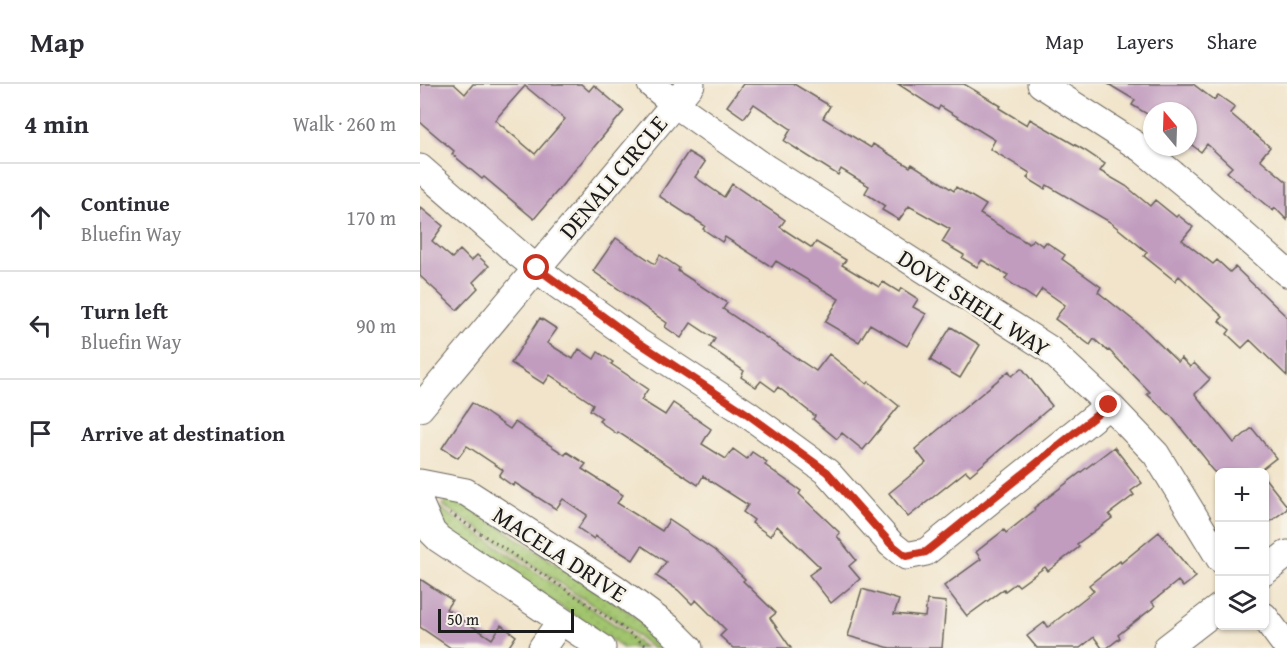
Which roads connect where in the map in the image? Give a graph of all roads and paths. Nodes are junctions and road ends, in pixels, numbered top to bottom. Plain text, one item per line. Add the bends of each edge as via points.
1 (651, 84) edge
2 (1041, 84) edge
3 (683, 94) edge
4 (420, 168) edge
5 (537, 268) junction
6 (1287, 273) edge
7 (1109, 405) junction
8 (420, 408) edge
9 (420, 483) edge
10 (420, 504) edge
11 (447, 511) dead end
12 (1215, 551) edge
13 (1287, 554) edge
14 (1269, 568) edge
15 (1215, 611) edge
16 (560, 622) junction
17 (1269, 623) edge
18 (1287, 647) edge
19 (542, 648) edge
20 (602, 648) edge
21 (649, 648) edge
22 (689, 648) edge
23 (1167, 648) edge

1 - 3 street, DOVE SHELL WAY
2 - 6 street via 1142,149
3 - 5 street, DENALI CIRCLE
3 - 7 street, DOVE SHELL WAY via 767,169 1049,349
4 - 5 street
5 - 7 street via 827,472 906,556 926,552
5 - 8 street, DENALI CIRCLE
7 - 12 street, DOVE SHELL WAY via 1156,454
9 - 22 street, MACELA DRIVE via 466,492 615,588
10 - 16 street via 439,539
11 - 21 path
13 - 14 street
15 - 23 street
16 - 19 street
16 - 20 street
17 - 18 street

